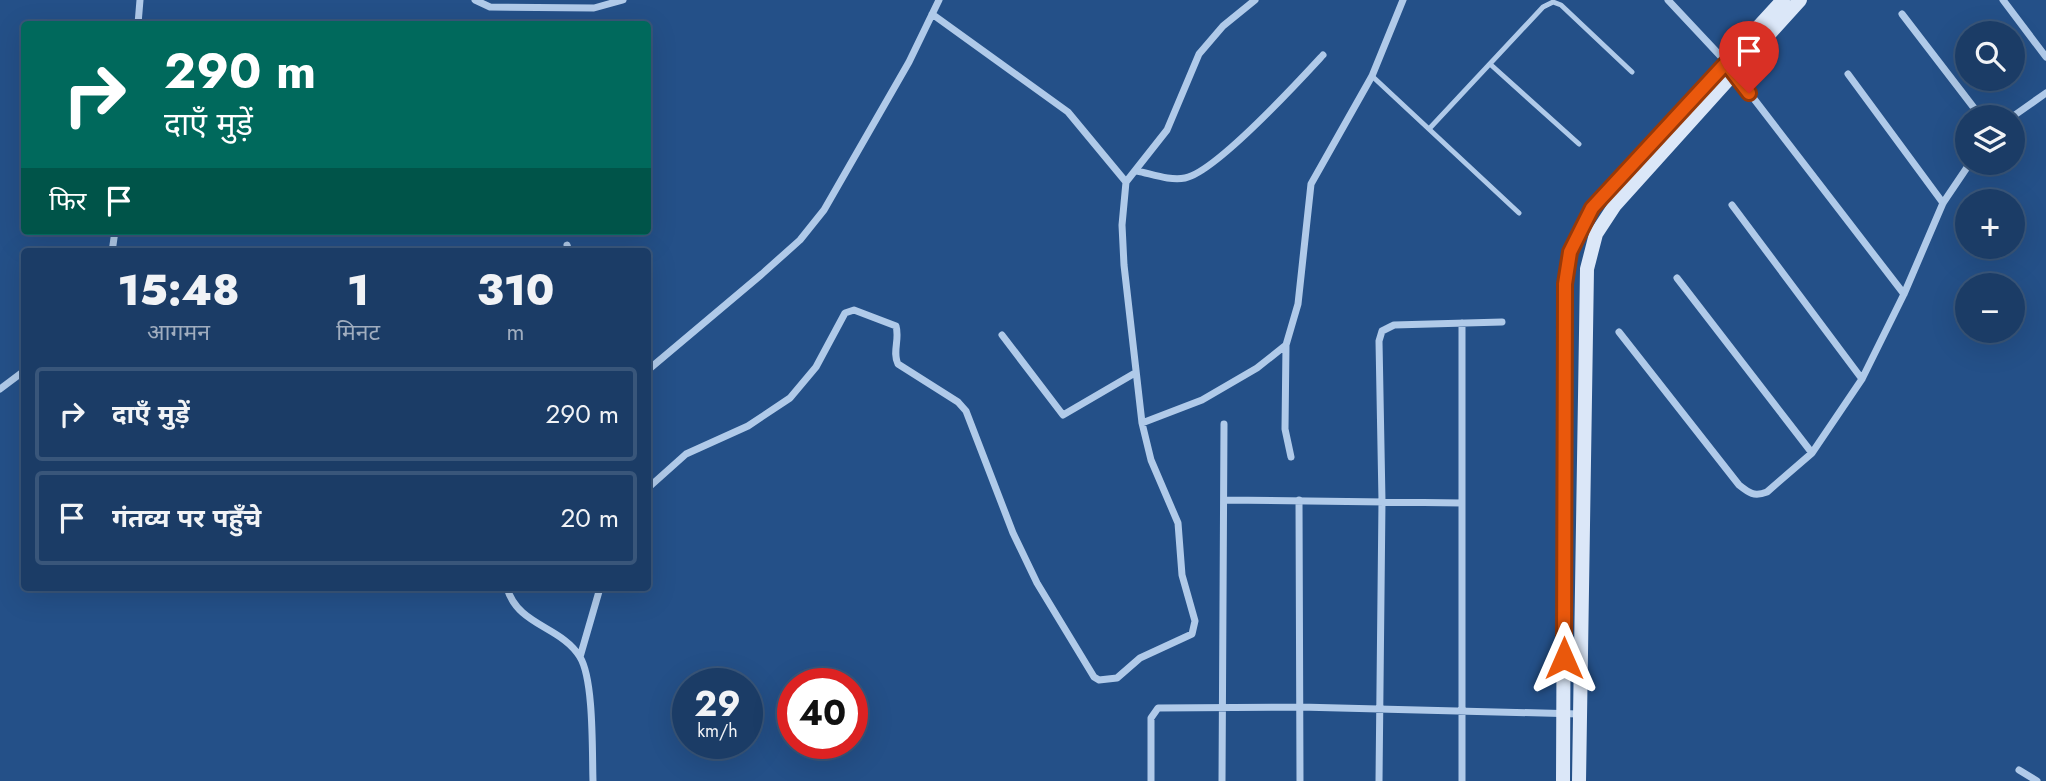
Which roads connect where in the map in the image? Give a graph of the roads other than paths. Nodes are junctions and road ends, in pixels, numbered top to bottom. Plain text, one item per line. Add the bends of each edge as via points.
1 (140, 0) edge
2 (475, 0) edge
3 (623, 0) edge
4 (939, 0) edge
5 (1255, 0) edge
6 (1403, 0) edge
7 (1668, 0) edge
8 (1783, 0) edge
9 (1801, 0) edge
10 (2003, 0) edge
11 (932, 14) junction
12 (1902, 14) dead end
13 (138, 21) edge
14 (1323, 55) dead end
15 (2046, 57) edge
16 (1490, 64) junction
17 (1730, 67) junction
18 (1632, 72) dead end
19 (1848, 74) dead end
20 (1372, 76) junction
21 (2046, 93) edge
22 (1972, 105) edge
23 (2025, 108) edge
24 (1429, 129) junction
25 (1579, 144) dead end
26 (1137, 171) junction
27 (1962, 175) edge
28 (1126, 182) junction
29 (1943, 203) junction
30 (1732, 205) dead end
31 (1519, 213) dead end
32 (1677, 278) dead end
33 (1904, 294) junction
34 (1502, 322) dead end
35 (1462, 323) junction
36 (1619, 332) dead end
37 (1002, 335) dead end
38 (1286, 345) junction
39 (651, 368) edge
40 (21, 373) edge
41 (1135, 373) junction
42 (1862, 379) junction
43 (0, 389) edge
44 (1142, 423) junction
45 (1224, 424) dead end
46 (1812, 453) junction
47 (1290, 457) dead end
48 (651, 485) edge
49 (1224, 500) junction
50 (1299, 500) junction
51 (1382, 501) junction
52 (1462, 503) junction
53 (508, 591) edge
54 (599, 591) edge
55 (580, 657) junction
56 (1300, 707) junction
57 (1222, 708) junction
58 (1379, 709) junction
59 (1462, 711) junction
60 (1563, 714) junction
61 (1579, 714) junction
62 (2019, 770) dead end
63 (593, 781) edge
64 (1151, 781) edge
65 (1222, 781) edge
66 (1300, 781) edge
67 (1379, 781) edge
68 (1462, 781) edge
69 (1563, 781) edge
70 (1579, 781) edge
71 (2037, 781) edge

1 - 13 street
2 - 3 street via 490,7 594,8
4 - 11 street
5 - 26 street via 1199,54 1167,130
6 - 20 street
7 - 17 street
8 - 17 street
9 - 17 street
10 - 15 street
11 - 28 street via 1068,112
11 - 39 street via 824,210 800,240
12 - 22 street
14 - 26 street via 1272,110 1199,171 1177,179
16 - 18 lane via 1553,2
16 - 24 lane
16 - 25 lane
17 - 33 street
17 - 60 street via 1592,208 1570,252 1565,284
17 - 61 street via 1615,205 1596,234 1587,269
19 - 29 street
20 - 24 lane
20 - 38 street via 1311,184 1298,304
21 - 23 street
24 - 31 lane
26 - 28 street
27 - 29 street
28 - 41 street via 1122,225
29 - 33 street
30 - 42 street
32 - 46 street
33 - 42 street
34 - 35 street
35 - 51 street via 1394,324 1382,331
35 - 52 street
36 - 46 street via 1749,493 1767,492
37 - 41 street via 1063,415
38 - 44 street via 1233,384
38 - 47 street
40 - 43 street
41 - 44 street
42 - 46 street
44 - 48 street via 1178,523 1182,575 1195,627 1192,634 1140,658 1108,680 1094,677 1037,583 966,411 898,364 899,335 890,321 848,311 816,367 790,398 748,426 686,454
45 - 49 street
49 - 50 street
49 - 57 street
50 - 51 street
50 - 56 street
51 - 52 street
51 - 58 street
52 - 59 street
53 - 55 street via 514,606 533,623 560,636
54 - 55 street
55 - 63 street via 586,674
56 - 57 street
56 - 58 street
56 - 66 street
57 - 64 street via 1153,711
57 - 65 street
58 - 59 street
58 - 67 street
59 - 60 street
59 - 68 street
60 - 61 street
60 - 69 street
61 - 70 street
62 - 71 street

